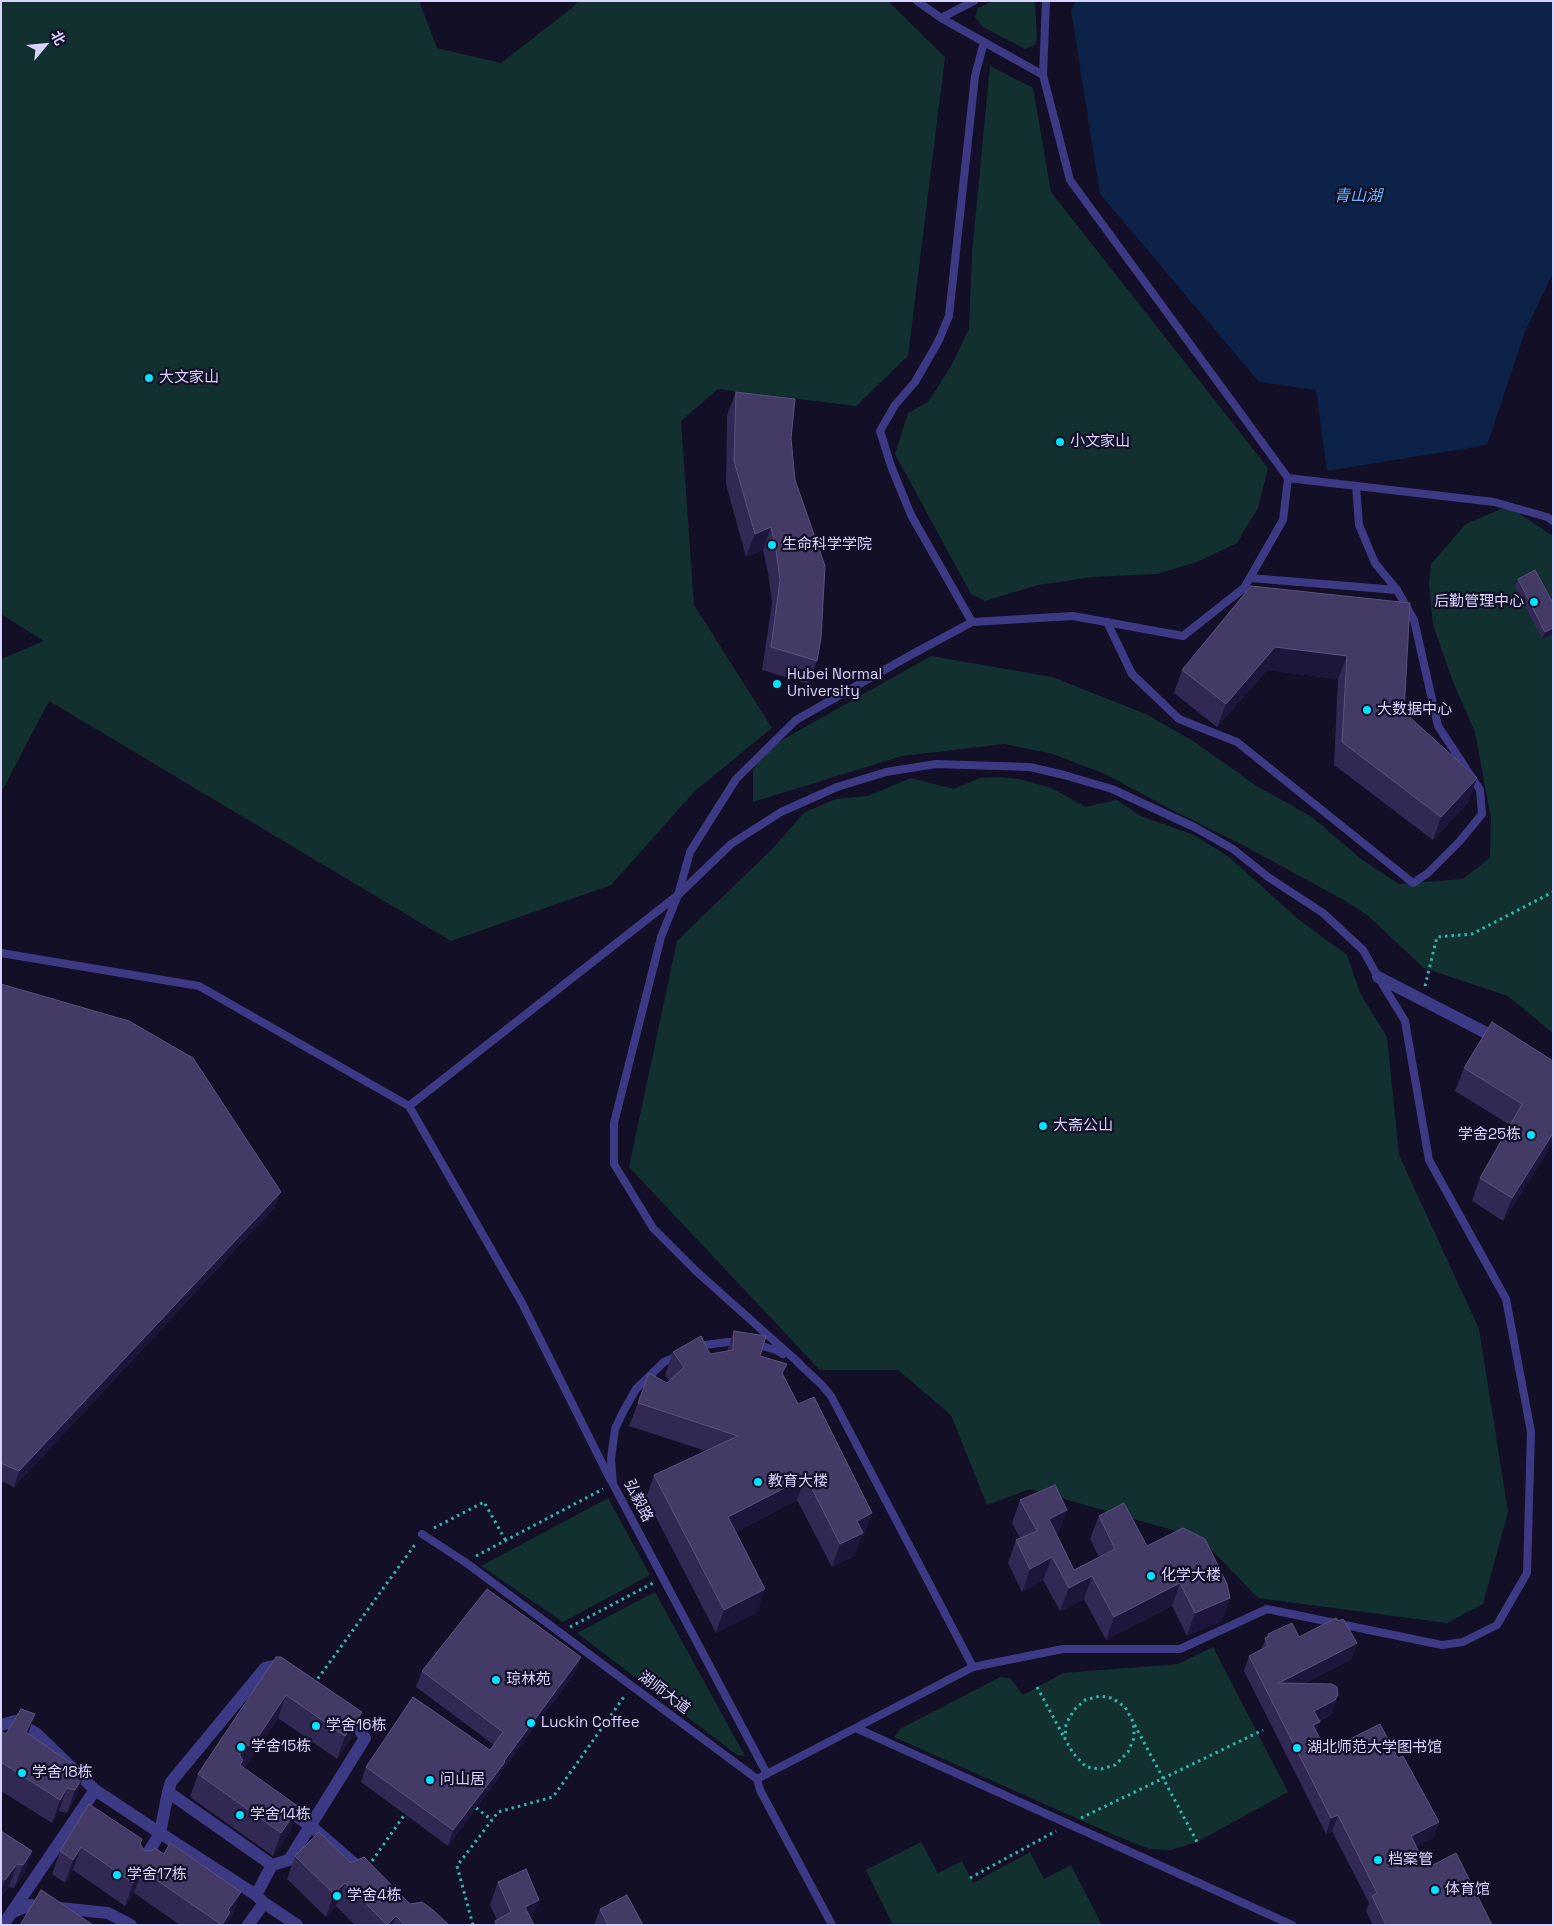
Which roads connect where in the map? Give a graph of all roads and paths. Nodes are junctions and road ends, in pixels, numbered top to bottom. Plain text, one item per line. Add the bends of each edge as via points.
1 (917, 1) edge
2 (974, 1) edge
3 (1046, 1) edge
4 (941, 18) junction
5 (984, 42) junction
6 (1043, 75) junction
7 (1288, 478) junction
8 (1356, 486) junction
9 (1553, 521) edge
10 (1250, 578) junction
11 (1397, 590) junction
12 (972, 622) junction
13 (1107, 622) junction
14 (1553, 892) edge
15 (678, 895) junction
16 (1, 953) edge
17 (1378, 977) junction
18 (1422, 1000) junction
19 (1510, 1045) edge
20 (409, 1106) junction
21 (800, 1364) junction
22 (613, 1484) junction
23 (422, 1534) junction
24 (506, 1540) junction
25 (464, 1562) junction
26 (663, 1578) junction
27 (559, 1633) junction
28 (973, 1667) junction
29 (632, 1686) junction
30 (1038, 1687) dead end
31 (311, 1688) joint
32 (339, 1710) edge
33 (1132, 1719) junction
34 (1, 1725) edge
35 (856, 1728) junction
36 (1263, 1730) dead end
37 (1065, 1739) junction
38 (767, 1774) junction
39 (1163, 1778) junction
40 (757, 1779) junction
41 (95, 1790) junction
42 (168, 1792) junction
43 (271, 1799) edge
44 (476, 1808) edge
45 (405, 1814) edge
46 (492, 1820) junction
47 (1068, 1824) junction
48 (311, 1826) junction
49 (160, 1833) junction
50 (1197, 1842) dead end
51 (382, 1846) dead end
52 (272, 1865) junction
53 (140, 1867) edge
54 (372, 1878) edge
55 (970, 1878) dead end
56 (260, 1899) junction
57 (6, 1912) edge
58 (3, 1925) edge
59 (131, 1925) edge
60 (248, 1925) edge
61 (297, 1925) edge
62 (473, 1925) edge
63 (832, 1925) edge
64 (1292, 1925) edge

1 - 4 lane
2 - 4 lane
3 - 6 lane
4 - 5 lane
5 - 6 lane
5 - 12 lane via 975,76 948,316 938,342 915,382 895,405 880,431 911,515
6 - 7 lane via 1070,180
7 - 8 lane
7 - 10 lane via 1283,520
8 - 9 lane via 1494,502
8 - 11 lane via 1359,525 1375,563
10 - 11 lane
10 - 13 lane via 1244,588 1183,636
11 - 13 lane via 1414,620 1438,726 1480,790 1482,814 1428,874 1413,883 1237,742 1179,719 1132,674
12 - 13 lane via 1073,616
12 - 15 lane via 796,720 736,780 690,852
14 - 18 path via 1472,934 1437,937
15 - 17 lane via 731,844 781,812 837,787 886,772 936,764 1030,767 1112,789 1233,849 1268,877 1323,913 1364,950
15 - 20 lane
15 - 21 lane via 661,937 614,1124 614,1164 653,1228
16 - 20 lane via 199,986
17 - 18 street
17 - 28 lane via 1406,1021 1429,1160 1506,1299 1531,1432 1527,1573 1497,1625 1463,1642 1442,1645 1267,1609 1180,1649 1063,1650
18 - 19 street
20 - 22 lane via 522,1303
21 - 22 lane, 弘毅路 via 776,1350 752,1343 728,1342 699,1346 664,1362 636,1389 615,1429 611,1459
21 - 28 lane, 弘毅路 via 831,1396
22 - 24 path
22 - 26 lane, 弘毅路
23 - 24 path via 484,1502
23 - 25 lane, 湖师大道
23 - 31 path
24 - 25 path
25 - 27 lane, 湖师大道
26 - 27 path
26 - 38 lane, 弘毅路
27 - 29 lane, 湖师大道
28 - 35 lane
29 - 40 lane, 湖师大道
29 - 46 path via 553,1797 498,1812
30 - 37 path
31 - 42 street via 280,1665 265,1668 171,1782
32 - 48 street via 353,1720 365,1738
33 - 37 path via 1125,1707 1112,1698 1100,1696 1085,1700 1066,1724
33 - 37 path via 1134,1738 1128,1752 1115,1765 1101,1769 1086,1767
33 - 39 path
34 - 41 street via 15,1721 37,1734
35 - 38 lane
35 - 47 lane
36 - 39 path
38 - 40 lane
39 - 47 path
39 - 50 path
40 - 63 lane
41 - 49 street
41 - 57 street
42 - 49 street
42 - 52 street
43 - 48 street
44 - 46 path
45 - 51 path
46 - 62 path via 457,1866
47 - 55 path
47 - 64 lane
48 - 52 street via 289,1860
48 - 54 street
49 - 53 street
49 - 56 street
52 - 56 street
56 - 60 street
56 - 61 street
57 - 58 street
57 - 59 street via 30,1905 108,1913

